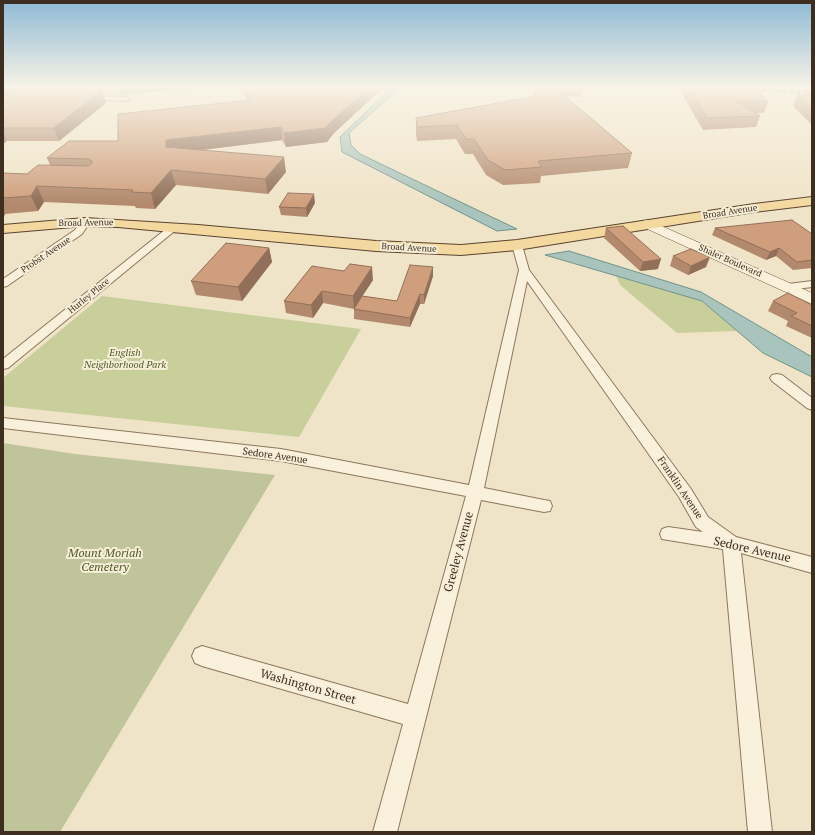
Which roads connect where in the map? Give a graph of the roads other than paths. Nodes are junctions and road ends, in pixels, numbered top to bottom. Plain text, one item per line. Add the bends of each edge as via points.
1 (812, 201) edge
2 (85, 222) junction
3 (648, 224) junction
4 (174, 227) junction
5 (3, 229) edge
6 (516, 245) junction
7 (524, 270) junction
8 (3, 284) edge
9 (812, 284) edge
10 (788, 287) junction
11 (812, 299) edge
12 (3, 364) edge
13 (777, 378) dead end
14 (812, 405) edge
15 (3, 423) edge
16 (475, 492) junction
17 (544, 506) dead end
18 (668, 534) dead end
19 (731, 543) junction
20 (812, 565) edge
21 (202, 656) dead end
22 (415, 717) junction
23 (385, 832) edge
24 (760, 832) edge

1 - 3 main road, Broad Avenue
2 - 4 main road, Broad Avenue
2 - 5 main road, Broad Avenue
2 - 8 street, Probst Avenue via 80,232
3 - 6 main road, Broad Avenue
3 - 10 street, Shaler Boulevard
4 - 6 main road, Broad Avenue via 443,250
4 - 12 street, Hurley Place
6 - 7 street, Franklin Avenue
7 - 16 street, Greeley Avenue
7 - 19 street, Franklin Avenue via 685,493 702,522
9 - 10 street
10 - 11 street, Shaler Boulevard
13 - 14 street
15 - 16 street, Sedore Avenue via 281,455
16 - 17 street, Sedore Avenue
16 - 22 street, Greeley Avenue
18 - 19 street, Sedore Avenue
19 - 20 street, Sedore Avenue
19 - 24 street
21 - 22 street, Washington Street
22 - 23 street, Greeley Avenue

